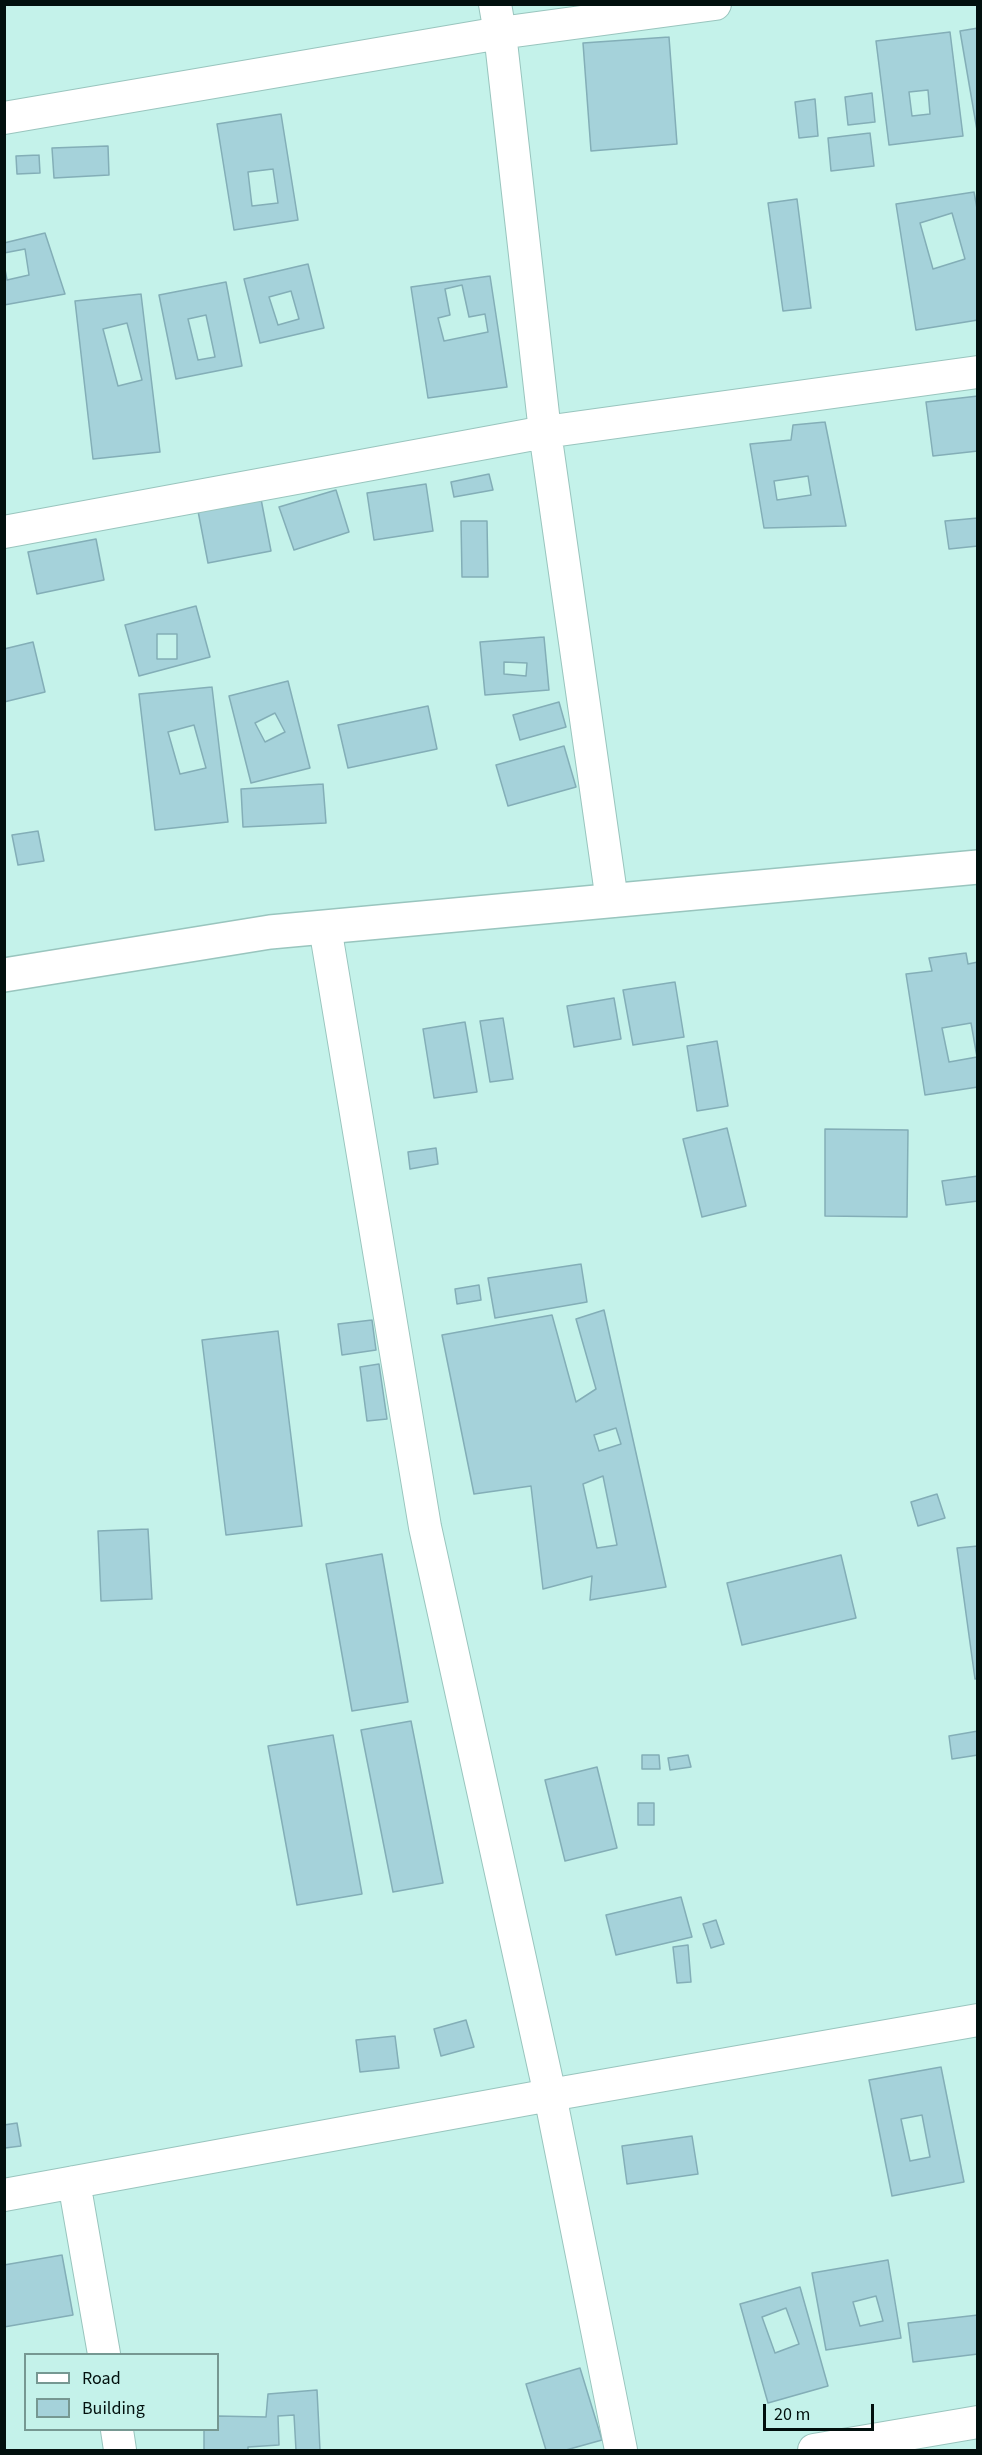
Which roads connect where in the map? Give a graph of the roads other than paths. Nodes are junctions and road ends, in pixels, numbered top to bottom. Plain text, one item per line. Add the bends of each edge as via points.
1 (715, 4) edge
2 (497, 19) edge
3 (4, 118) edge
4 (978, 372) edge
5 (545, 432) junction
6 (4, 532) edge
7 (978, 867) edge
8 (612, 901) junction
9 (325, 927) junction
10 (4, 975) edge
11 (978, 2020) edge
12 (550, 2095) junction
13 (74, 2182) junction
14 (4, 2195) edge
15 (104, 2353) edge
16 (978, 2421) edge
17 (117, 2431) edge
18 (120, 2451) edge
19 (621, 2451) edge
20 (813, 2451) edge

1 - 2 street
2 - 3 street
2 - 5 street
4 - 5 street
5 - 6 street
5 - 8 street
7 - 8 main road
8 - 9 main road
9 - 10 main road via 270,932
9 - 12 street via 425,1527
11 - 12 street
12 - 13 street
12 - 19 street
13 - 14 street
13 - 15 street
16 - 20 street
17 - 18 street

